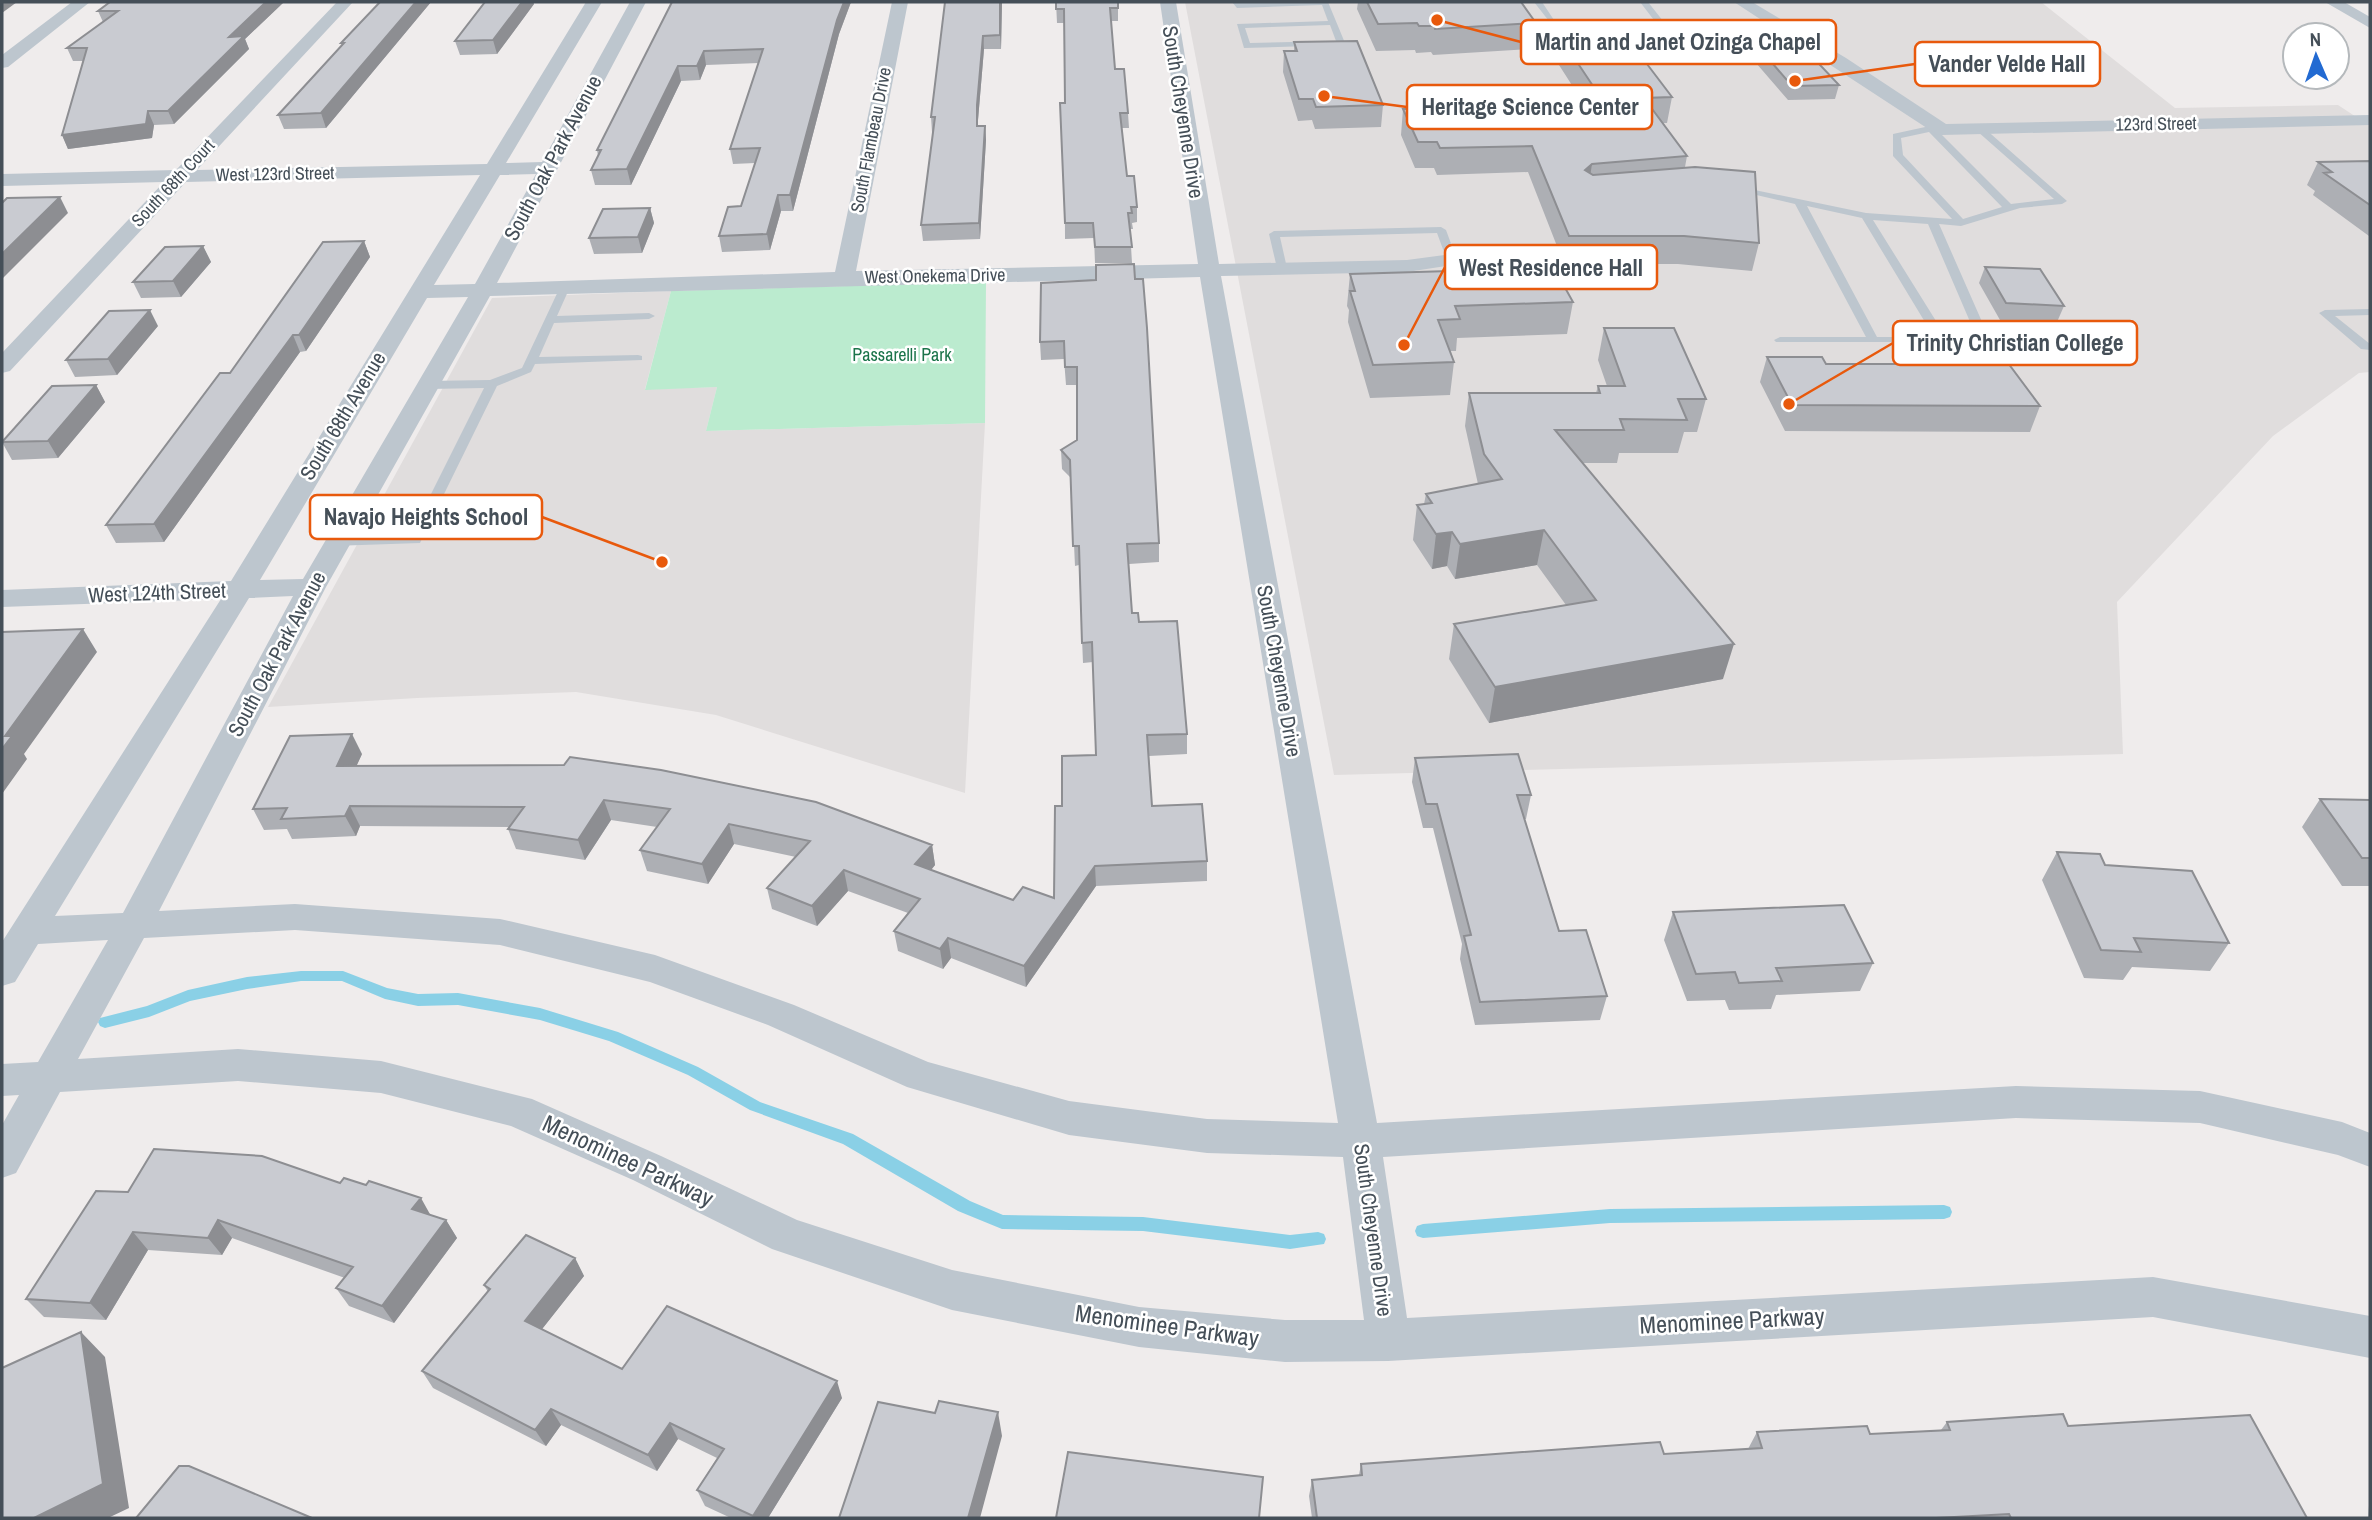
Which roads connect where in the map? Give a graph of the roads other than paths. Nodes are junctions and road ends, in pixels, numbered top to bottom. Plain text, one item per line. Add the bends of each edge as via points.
1 (82, 2) edge
2 (345, 2) edge
3 (594, 2) edge
4 (638, 2) edge
5 (900, 2) edge
6 (1168, 2) edge
7 (1236, 2) edge
8 (1324, 2) edge
9 (1538, 2) edge
10 (1644, 2) edge
11 (1742, 2) edge
12 (2333, 2) edge
13 (1333, 23) junction
14 (2370, 23) edge
15 (2, 63) edge
16 (2362, 120) edge
17 (1937, 129) junction
18 (1980, 129) junction
19 (2370, 132) edge
20 (548, 168) junction
21 (492, 169) junction
22 (179, 176) junction
23 (2, 180) edge
24 (1723, 185) edge
25 (1800, 201) junction
26 (2009, 208) junction
27 (1866, 216) junction
28 (1932, 221) junction
29 (1961, 223) junction
30 (1452, 260) joint
31 (1282, 268) junction
32 (1209, 270) junction
33 (844, 278) junction
34 (565, 287) junction
35 (483, 289) junction
36 (417, 292) junction
37 (2370, 312) edge
38 (649, 316) dead end
39 (550, 320) junction
40 (1780, 340) dead end
41 (1873, 340) junction
42 (1942, 340) junction
43 (2370, 347) edge
44 (638, 358) dead end
45 (531, 361) junction
46 (2, 366) edge
47 (428, 384) junction
48 (492, 384) junction
49 (337, 543) junction
50 (312, 587) junction
51 (240, 590) junction
52 (2, 598) edge
53 (134, 925) junction
54 (27, 931) junction
55 (2, 972) edge
56 (50, 1076) junction
57 (2, 1080) edge
58 (1362, 1141) junction
59 (2370, 1150) edge
60 (2, 1161) edge
61 (2370, 1337) edge
62 (1388, 1340) junction

1 - 15 street
2 - 22 street, South 68th Court
3 - 21 street, South 68th Avenue
4 - 20 street, South Oak Park Avenue
5 - 33 street, South Flambeau Drive
6 - 32 street, South Cheyenne Drive
7 - 8 lane via 1237,6
8 - 13 lane
9 - 10 lane via 1556,28 1663,26
11 - 17 street
12 - 14 street
13 - 13 lane via 1341,43 1247,46 1240,26
16 - 18 street, 123rd Street
16 - 19 street
17 - 18 street, 123rd Street
17 - 26 lane
17 - 29 lane via 1896,136 1898,156
18 - 26 lane via 2062,201
20 - 21 street, West 123rd Street
20 - 35 street, South Oak Park Avenue
21 - 22 street, West 123rd Street
21 - 36 street, South 68th Avenue
22 - 23 street, West 123rd Street
22 - 46 street, South 68th Court
24 - 25 lane
25 - 27 lane
25 - 41 lane
26 - 29 lane
27 - 28 lane
27 - 42 lane
28 - 29 lane
28 - 42 lane via 1977,324 1968,340
30 - 31 street, West Onekema Drive via 1407,266
30 - 31 lane via 1441,230 1274,234
31 - 32 street, West Onekema Drive
32 - 33 street, West Onekema Drive
32 - 58 street, South Cheyenne Drive
33 - 34 street, West Onekema Drive
34 - 35 street, West Onekema Drive
34 - 39 lane
35 - 36 street, West Onekema Drive
35 - 47 street, South Oak Park Avenue
36 - 51 street, South 68th Avenue
37 - 43 lane via 2325,313
38 - 39 lane
39 - 45 lane
40 - 41 lane
41 - 42 lane
44 - 45 lane
45 - 48 lane via 527,370
47 - 48 lane
47 - 49 street, South Oak Park Avenue
48 - 49 lane via 415,540
49 - 50 street, South Oak Park Avenue
50 - 51 street, West 124th Street
50 - 53 street, South Oak Park Avenue
51 - 52 street, West 124th Street
51 - 54 street, South 68th Avenue
53 - 54 street
53 - 56 street, South Oak Park Avenue
53 - 58 street via 295,917 500,932 655,970 781,1016 920,1076 1069,1118 1207,1136
54 - 55 street, South 68th Avenue
56 - 57 street, Menominee Parkway
56 - 60 street, South Oak Park Avenue
56 - 62 street, Menominee Parkway via 238,1065 381,1077 518,1111 787,1236 952,1290 1139,1327 1285,1341
58 - 59 street via 2016,1102 2200,1107 2342,1139
58 - 62 street, South Cheyenne Drive
61 - 62 street, Menominee Parkway via 2153,1297

